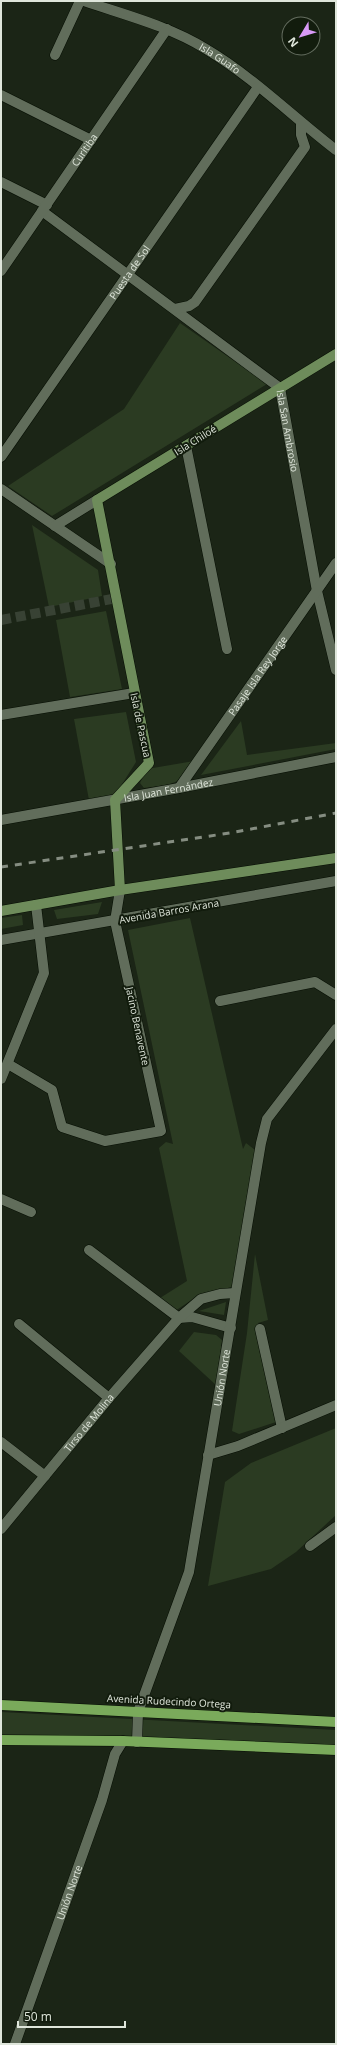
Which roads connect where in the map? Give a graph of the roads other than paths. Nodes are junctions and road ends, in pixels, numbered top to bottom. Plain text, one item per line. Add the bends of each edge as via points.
1 (80, 1) edge
2 (84, 1) edge
3 (167, 29) junction
4 (55, 55) dead end
5 (258, 87) junction
6 (1, 95) edge
7 (301, 123) junction
8 (91, 140) junction
9 (336, 150) edge
10 (1, 182) edge
11 (44, 208) junction
12 (1, 271) edge
13 (128, 274) junction
14 (175, 308) junction
15 (336, 354) edge
16 (280, 388) junction
17 (186, 446) junction
18 (1, 457) edge
19 (1, 489) edge
20 (97, 500) junction
21 (55, 526) junction
22 (336, 563) edge
23 (111, 564) junction
24 (317, 590) junction
25 (226, 649) dead end
26 (336, 670) edge
27 (134, 693) junction
28 (1, 715) edge
29 (336, 756) edge
30 (178, 788) junction
31 (115, 800) junction
32 (1, 820) edge
33 (336, 858) edge
34 (336, 881) edge
35 (120, 890) junction
36 (36, 905) junction
37 (1, 910) edge
38 (115, 921) junction
39 (38, 934) junction
40 (1, 940) edge
41 (336, 995) edge
42 (220, 1000) dead end
43 (336, 1029) edge
44 (8, 1064) junction
45 (1, 1079) edge
46 (1, 1199) edge
47 (31, 1212) dead end
48 (89, 1250) dead end
49 (235, 1293) junction
50 (179, 1318) junction
51 (19, 1324) dead end
52 (230, 1328) junction
53 (260, 1329) dead end
54 (109, 1398) junction
55 (336, 1405) edge
56 (282, 1428) junction
57 (1, 1442) edge
58 (208, 1455) junction
59 (45, 1476) junction
60 (336, 1526) edge
61 (1, 1529) edge
62 (310, 1546) dead end
63 (1, 1705) edge
64 (138, 1712) junction
65 (336, 1722) edge
66 (1, 1740) edge
67 (123, 1742) junction
68 (137, 1742) junction
69 (336, 1750) edge
70 (15, 2044) edge

1 - 4 street
2 - 3 street, Isla Guafo
3 - 5 street, Isla Guafo via 206,49
3 - 8 street, Curitiba
5 - 7 street, Isla Guafo
5 - 13 street, Puesta de Sol
6 - 8 street
7 - 9 street, Isla Guafo
7 - 14 street via 305,147 196,302 190,306
8 - 11 street, Curitiba
10 - 11 street, Isla San Ambrosio
11 - 12 street, Curitiba
11 - 13 street, Isla San Ambrosio
13 - 14 street, Isla San Ambrosio
13 - 18 street, Puesta de Sol
14 - 16 street, Isla San Ambrosio
15 - 16 street, Isla Chiloé
16 - 17 street, Isla Chiloé
16 - 24 street, Isla San Ambrosio
17 - 20 street, Isla Chiloé
17 - 25 street
19 - 21 street
20 - 21 street, Isla Chiloé
20 - 23 street, Isla de Pascua
21 - 23 street
22 - 24 street, Pasaje Isla Rey Jorge
23 - 27 street, Isla de Pascua
24 - 26 street, Isla San Ambrosio
24 - 30 street, Pasaje Isla Rey Jorge
27 - 28 street
27 - 31 street, Isla de Pascua via 149,763
29 - 30 street, Isla Juan Fernández
30 - 31 street, Isla Juan Fernández
31 - 32 street, Isla Juan Fernández
31 - 35 street
33 - 35 street
34 - 38 street, Avenida Barros Arana
35 - 36 street
35 - 38 street
36 - 37 street
36 - 39 street
38 - 39 street, Avenida Barros Arana
38 - 44 street, Jacino Benavente via 161,1131 105,1141 62,1127 52,1090
39 - 40 street, Avenida Barros Arana
39 - 44 street via 44,973
41 - 42 street via 315,982
43 - 49 street, Unión Norte via 267,1119 260,1142
44 - 45 street
46 - 47 street
48 - 50 street
49 - 50 street, Tirso de Molina via 201,1299
49 - 52 street, Unión Norte
50 - 52 street via 192,1317
50 - 54 street, Tirso de Molina
51 - 54 street
52 - 58 street, Unión Norte
53 - 56 street
54 - 59 street, Tirso de Molina
55 - 56 street
56 - 58 street
57 - 59 street
58 - 64 street, Unión Norte via 189,1572
59 - 61 street, Tirso de Molina
60 - 62 street
63 - 64 main road, Avenida Rudecindo Ortega
64 - 65 main road, Avenida Rudecindo Ortega
64 - 68 street, Unión Norte
66 - 67 main road
67 - 68 main road
67 - 70 street, Unión Norte via 115,1754 102,1800
68 - 69 main road

